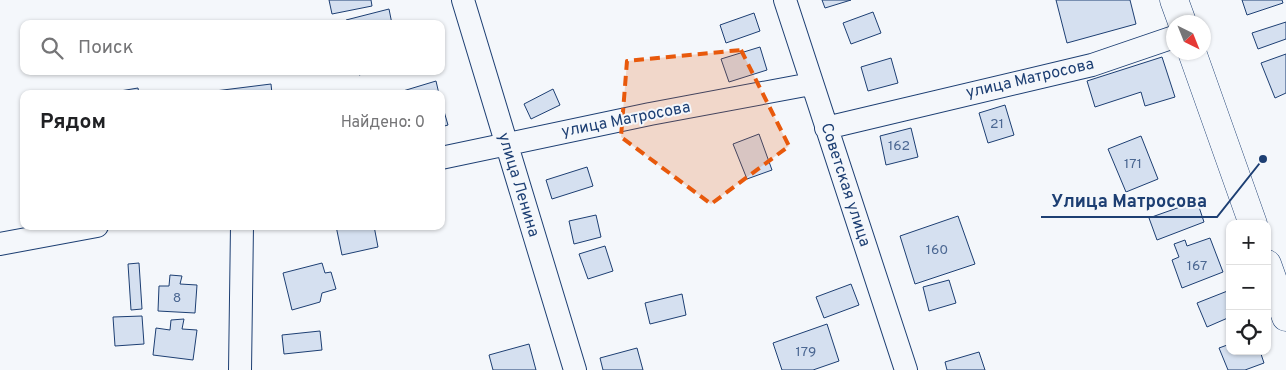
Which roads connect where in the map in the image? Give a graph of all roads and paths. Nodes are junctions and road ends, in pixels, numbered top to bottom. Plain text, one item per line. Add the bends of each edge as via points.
1 (463, 0) edge
2 (785, 0) edge
3 (1174, 0) edge
4 (1179, 15) edge
5 (1166, 39) edge
6 (1195, 60) edge
7 (811, 84) junction
8 (826, 128) junction
9 (506, 144) junction
10 (445, 157) edge
11 (1252, 220) edge
12 (76, 230) edge
13 (242, 230) edge
14 (0, 244) edge
15 (1267, 265) edge
16 (1284, 308) edge
17 (240, 370) edge
18 (575, 370) edge
19 (906, 370) edge

1 - 9 street, улица Ленина
2 - 7 street, Советская улица
3 - 4 street
5 - 8 street, улица Матросова via 1092,65
6 - 11 street
7 - 8 street, Советская улица
7 - 9 street, улица Матросова
8 - 19 street, Советская улица
9 - 10 street, улица Матросова
9 - 18 street, улица Ленина
12 - 14 street
13 - 17 street
15 - 16 street

